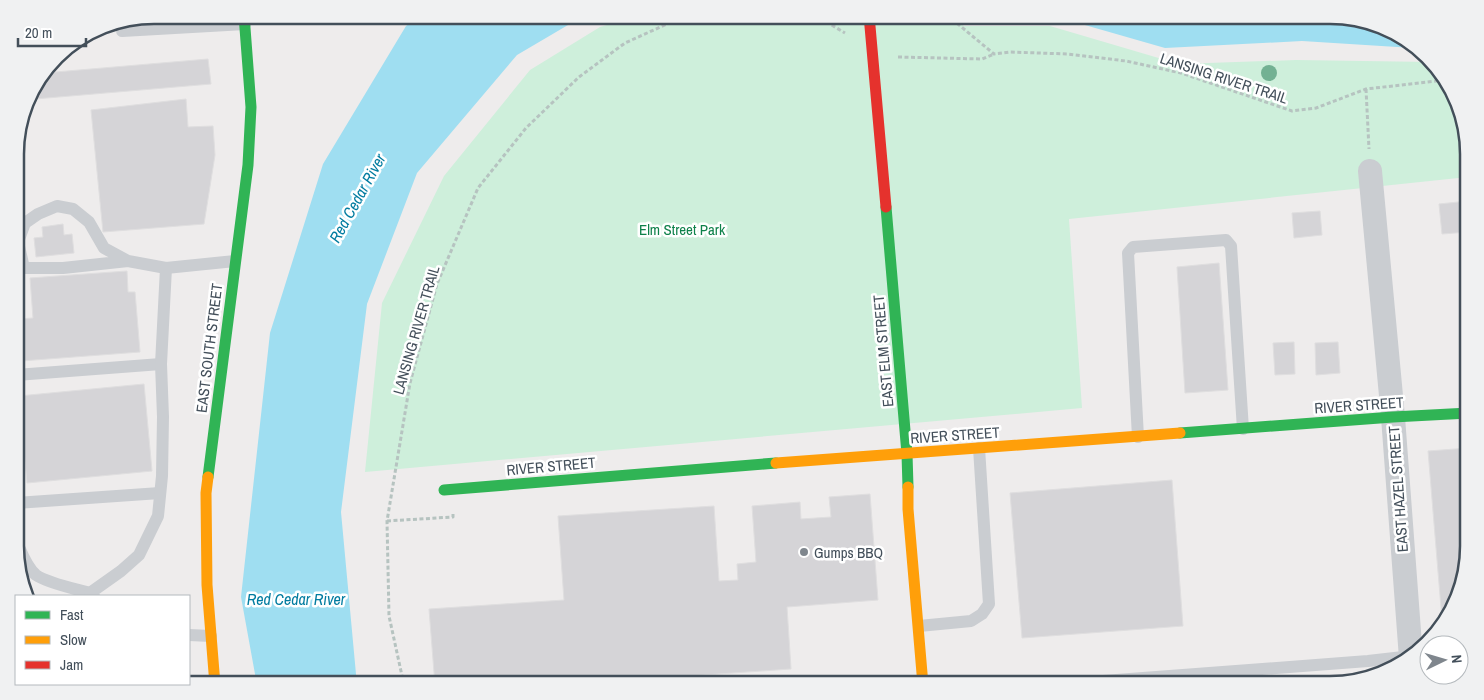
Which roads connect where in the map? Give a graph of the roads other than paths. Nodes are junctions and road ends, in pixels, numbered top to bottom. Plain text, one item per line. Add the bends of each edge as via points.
1 (193, 24) edge
2 (244, 24) edge
3 (870, 24) edge
4 (122, 31) dead end
5 (1370, 171) road end
6 (24, 226) edge
7 (128, 261) junction
8 (236, 261) junction
9 (24, 268) edge
10 (166, 268) junction
11 (161, 364) junction
12 (24, 374) edge
13 (1460, 413) edge
14 (1393, 417) junction
15 (1243, 429) junction
16 (1138, 436) junction
17 (979, 448) junction
18 (907, 454) junction
19 (447, 490) road end
20 (160, 493) junction
21 (24, 502) edge
22 (25, 557) edge
23 (92, 595) edge
24 (919, 626) junction
25 (190, 635) edge
26 (211, 636) junction
27 (1410, 648) edge
28 (1396, 658) edge
29 (214, 676) edge
30 (922, 676) edge
31 (1169, 676) edge

1 - 4 lane
2 - 8 street, EAST SOUTH STREET via 251,107 248,165
3 - 18 street, EAST ELM STREET
5 - 14 street, EAST HAZEL STREET
6 - 7 lane via 38,214 57,206 73,209 89,222 104,248
7 - 9 lane via 63,268
7 - 10 lane
8 - 10 lane
8 - 26 street, EAST SOUTH STREET via 206,493
10 - 11 lane
11 - 12 lane
11 - 20 lane
13 - 14 street, RIVER STREET
14 - 15 street, RIVER STREET
14 - 27 street, EAST HAZEL STREET
15 - 16 street, RIVER STREET
15 - 16 lane via 1231,246 1226,240 1133,247 1128,253
16 - 17 street, RIVER STREET
17 - 18 street, RIVER STREET
17 - 24 lane via 989,604 971,621
18 - 19 street, RIVER STREET
18 - 24 street, EAST ELM STREET via 908,509
20 - 21 lane
20 - 23 lane via 158,516 139,555
22 - 23 lane via 37,575
24 - 30 street, EAST ELM STREET
25 - 26 lane
26 - 29 street, EAST SOUTH STREET
28 - 31 lane

